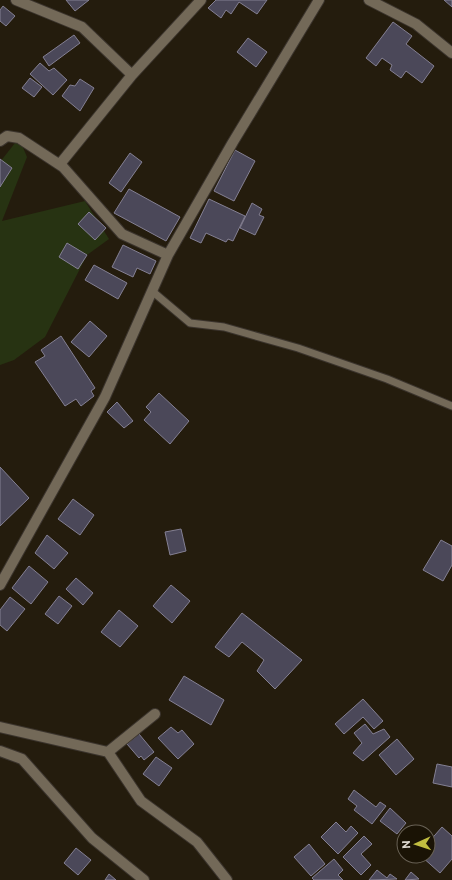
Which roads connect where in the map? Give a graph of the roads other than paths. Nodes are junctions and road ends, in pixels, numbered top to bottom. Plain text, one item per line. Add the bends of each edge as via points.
1 (16, 0) edge
2 (201, 0) edge
3 (319, 0) edge
4 (376, 1) edge
5 (452, 53) edge
6 (132, 75) junction
7 (0, 141) edge
8 (60, 164) junction
9 (168, 255) junction
10 (152, 291) junction
11 (452, 406) edge
12 (0, 585) edge
13 (155, 714) dead end
14 (0, 727) edge
15 (0, 751) edge
16 (108, 752) junction
17 (144, 880) edge
18 (227, 880) edge

1 - 6 street via 82,27
2 - 6 street
3 - 9 street
4 - 5 street via 416,24
6 - 8 street
7 - 8 street via 7,136 19,138
8 - 9 street via 122,234
9 - 10 street
10 - 11 lane via 190,323 224,327 298,348 387,379
10 - 12 street via 105,397
13 - 16 street
14 - 16 street
15 - 17 street via 22,759 92,838
16 - 18 street via 141,801 197,842

